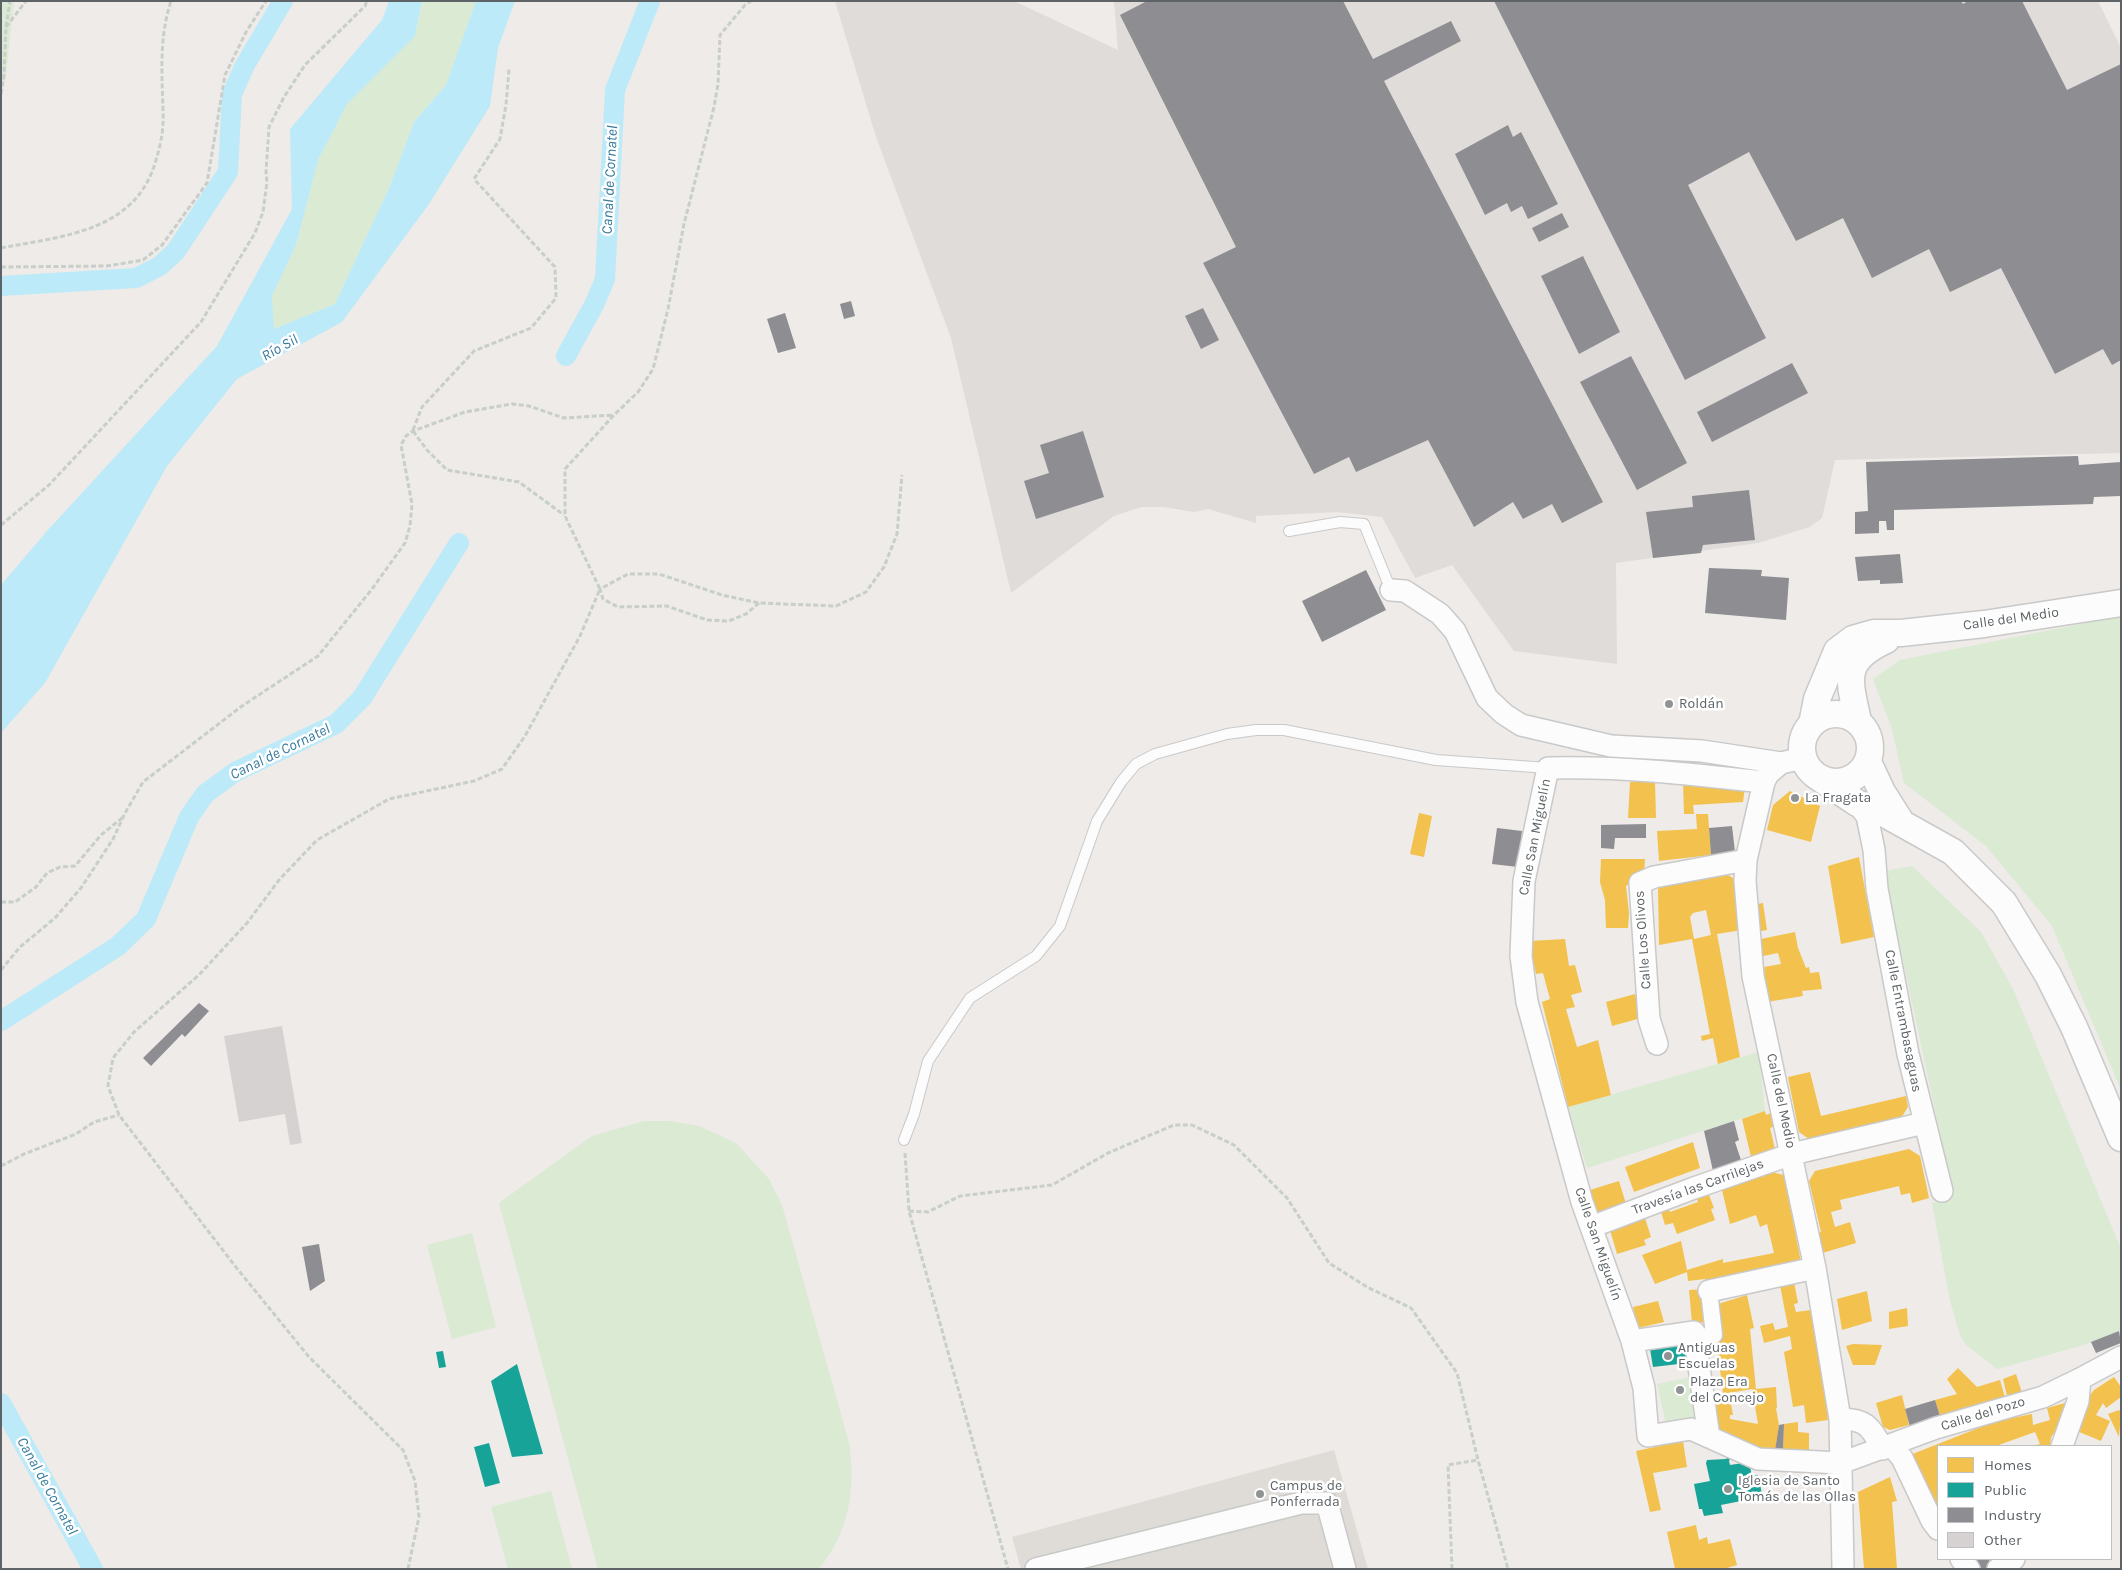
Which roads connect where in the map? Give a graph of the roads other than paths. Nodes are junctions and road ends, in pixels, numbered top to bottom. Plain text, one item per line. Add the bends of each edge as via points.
1 (1289, 531) dead end
2 (1391, 590) joint
3 (2121, 603) edge
4 (1901, 633) junction
5 (1858, 721) junction
6 (1812, 724) junction
7 (1792, 760) junction
8 (1868, 762) junction
9 (1548, 768) junction
10 (1821, 780) junction
11 (1764, 782) junction
12 (1857, 803) junction
13 (1895, 814) junction
14 (1874, 850) junction
15 (1746, 860) junction
16 (1657, 1044) dead end
17 (1924, 1123) junction
18 (2121, 1138) edge
19 (904, 1140) road end
20 (1792, 1154) junction
21 (1942, 1191) dead end
22 (1591, 1227) junction
23 (1816, 1268) junction
24 (1709, 1291) joint
25 (1695, 1338) junction
26 (1632, 1341) junction
27 (2121, 1356) edge
28 (2080, 1379) junction
29 (1840, 1420) junction
30 (1709, 1437) junction
31 (2062, 1445) edge
32 (1887, 1447) junction
33 (1841, 1463) junction
34 (1937, 1528) edge
35 (2012, 1560) edge
36 (1036, 1569) edge
37 (1345, 1569) edge
38 (1843, 1569) edge
39 (1998, 1569) edge

1 - 2 lane via 1340,522 1364,524
2 - 7 street via 1405,591 1440,614 1455,631 1487,698 1521,725 1611,746
3 - 4 street, Calle del Medio
4 - 5 street, Calle del Medio via 1869,648 1856,659 1851,675
4 - 6 street, Calle del Medio via 1874,633 1853,639 1838,650 1817,699
5 - 6 street via 1839,714 1827,715
5 - 8 street via 1869,736
6 - 7 street
7 - 10 street
7 - 11 street via 1768,774
8 - 10 street via 1851,779 1834,783
8 - 13 street
9 - 11 street, Calle San Miguelín via 1669,771
9 - 19 lane via 1436,760 1284,730 1227,734 1155,754 1136,764 1097,821 1060,926 1036,956 970,998 928,1061
9 - 22 street, Calle San Miguelín via 1524,881 1521,956 1527,1002
10 - 12 street
11 - 15 street, Calle del Medio
12 - 13 street
12 - 14 street, Calle Entrambasaguas via 1866,816
13 - 14 street, Calle Entrambasaguas via 1877,831
13 - 14 street via 1895,830
13 - 18 street via 1952,852 2004,903 2048,975 2074,1027
14 - 17 street, Calle Entrambasaguas via 1877,889
15 - 16 street, Calle Los Olivos via 1640,883 1649,1019
15 - 20 street, Calle del Medio via 1754,976
17 - 20 street, Travesía las Carrilejas
17 - 21 street, Calle Entrambasaguas
20 - 22 street, Travesía las Carrilejas
20 - 23 street, Calle del Medio
22 - 26 street, Calle San Miguelín
23 - 24 street
23 - 29 street, Calle del Medio
24 - 25 street via 1714,1335
25 - 26 street via 1694,1332
25 - 30 street
26 - 30 street via 1644,1388 1648,1436 1691,1429
27 - 28 street, Calle del Pozo
28 - 31 street via 2078,1401
28 - 32 street, Calle del Pozo via 2043,1397 1936,1428
29 - 32 street via 1856,1419 1870,1428
29 - 33 street, Calle del Medio
30 - 33 street via 1758,1459
32 - 33 street, Calle del Pozo
32 - 34 street via 1902,1458
33 - 38 street, Calle del Medio
35 - 39 street
36 - 37 street via 1301,1503 1327,1503

